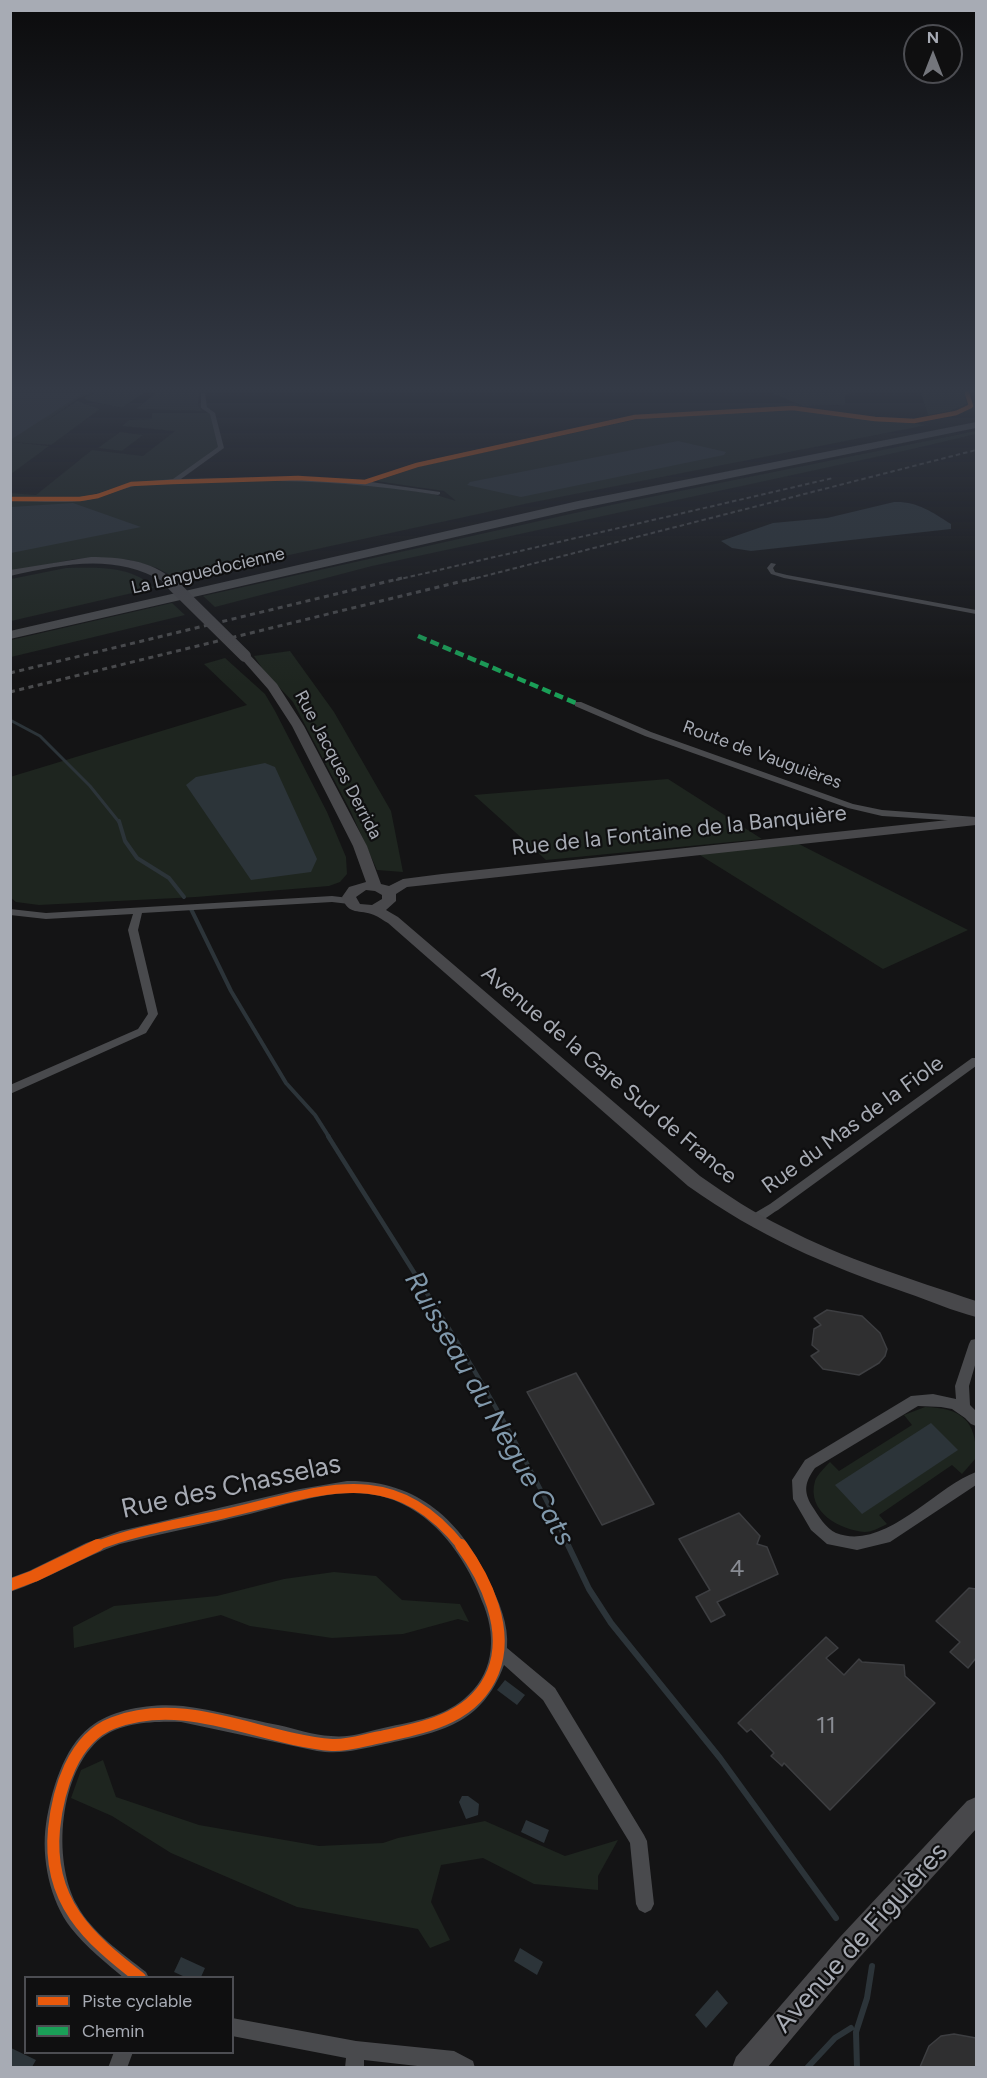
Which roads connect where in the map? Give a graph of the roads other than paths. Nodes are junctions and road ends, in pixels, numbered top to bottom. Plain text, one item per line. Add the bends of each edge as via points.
1 (115, 490) edge
2 (418, 490) edge
3 (618, 490) edge
4 (655, 490) edge
5 (438, 493) dead end
6 (10, 499) edge
7 (773, 564) dead end
8 (10, 573) edge
9 (976, 612) edge
10 (10, 627) edge
11 (10, 635) edge
12 (578, 704) dead end
13 (976, 821) edge
14 (368, 868) junction
15 (353, 894) junction
16 (384, 902) junction
17 (138, 911) junction
18 (10, 912) edge
19 (976, 1061) edge
20 (10, 1090) edge
21 (752, 1220) junction
22 (976, 1309) edge
23 (976, 1344) edge
24 (963, 1407) junction
25 (976, 1420) edge
26 (976, 1478) edge
27 (10, 1585) edge
28 (500, 1652) junction
29 (976, 1810) edge
30 (645, 1904) dead end
31 (139, 1976) edge
32 (234, 2028) edge
33 (356, 2059) edge
34 (466, 2067) edge
35 (747, 2067) edge

1 - 6 street via 73,499
2 - 5 street
3 - 10 highway, La Languedocienne
4 - 11 highway, La Languedocienne
7 - 9 street via 773,573 786,577
8 - 14 street, Rue Jacques Derrida, bridge via 58,563 102,560 147,568 168,580 273,687 339,803
12 - 13 street, Route de Vauguières via 648,734 851,806 882,813
13 - 16 street, Rue de la Fontaine de la Banquière via 404,883
14 - 15 street, Rue Jacques Derrida
14 - 16 street, Rue Jacques Derrida
15 - 16 street, Rue de la Fontaine de la Banquière
15 - 16 street via 351,904 362,909
15 - 17 street via 332,899
16 - 21 street, Avenue de la Gare Sud de France via 694,1180
17 - 18 street via 46,916
17 - 20 street via 134,930 153,1014 148,1024
19 - 21 street, Rue du Mas de la Fiole
21 - 22 street, Avenue de la Gare Sud de France via 807,1246
23 - 24 street via 962,1386
24 - 25 street
24 - 26 street via 935,1399 916,1400 898,1410 810,1464 799,1480 800,1498 816,1525 832,1539 858,1543 885,1538
27 - 28 street, Rue des Chasselas via 101,1544 339,1488 359,1487 398,1495 445,1523 459,1540 493,1609 500,1629
28 - 30 street via 549,1694 638,1841
28 - 31 street, Rue des Chasselas via 484,1690 466,1708 441,1723 342,1745 179,1714 141,1716 97,1731 85,1743 63,1786 52,1844 58,1878 74,1918
29 - 35 street, Avenue de Figuières
32 - 33 street
33 - 34 street via 454,2060

